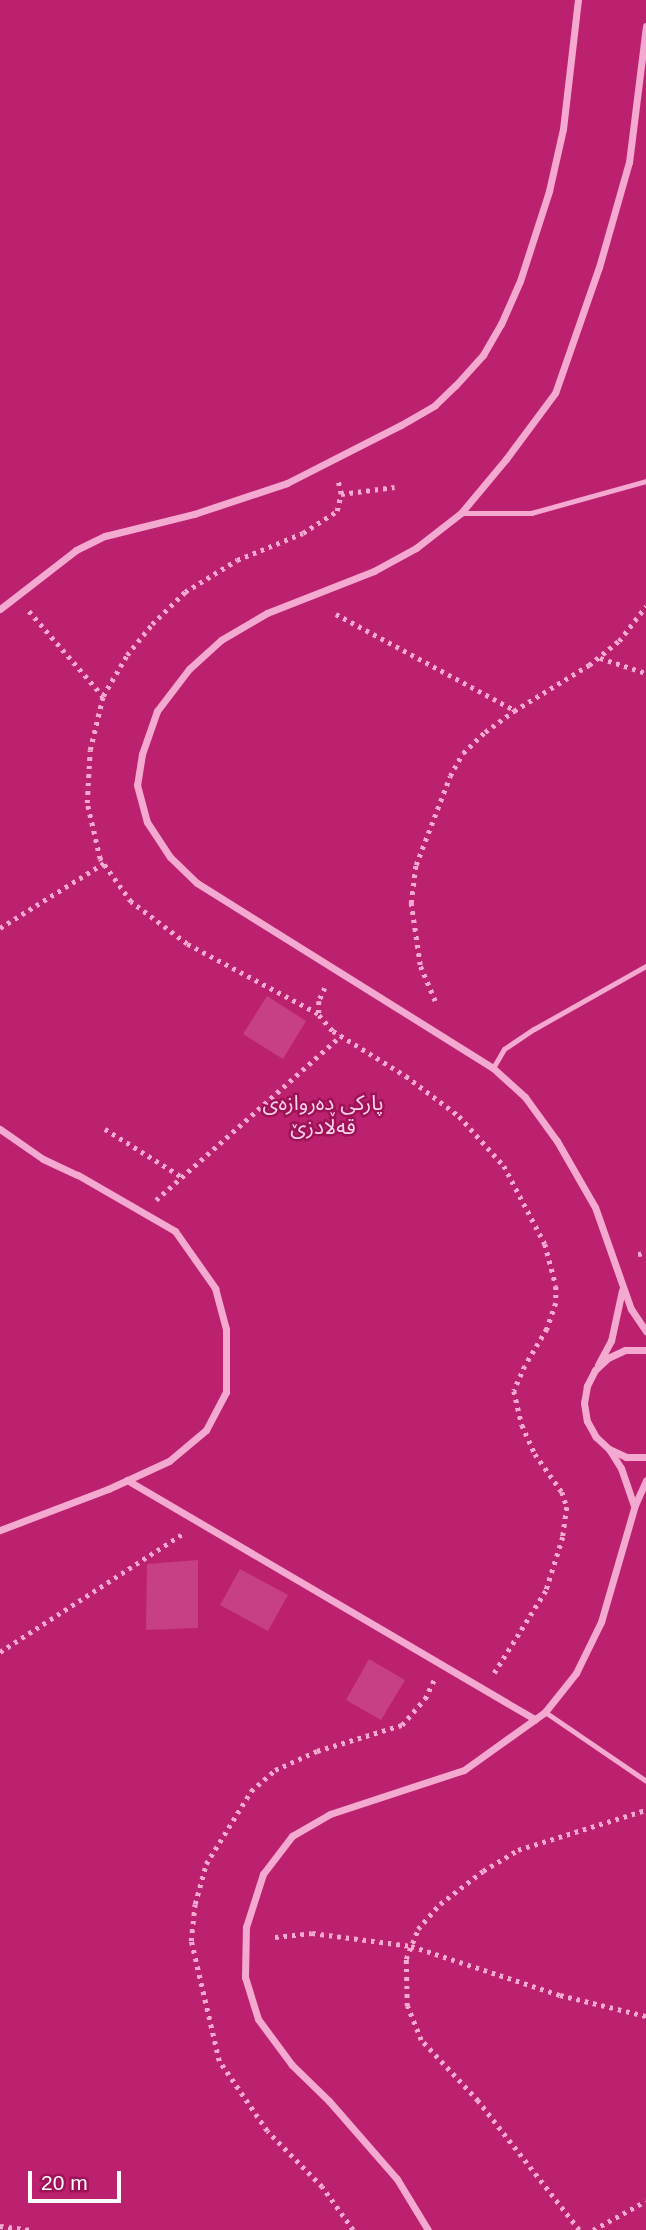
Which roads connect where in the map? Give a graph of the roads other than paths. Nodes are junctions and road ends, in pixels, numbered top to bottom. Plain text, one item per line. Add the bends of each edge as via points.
1 (578, 0) edge
2 (646, 26) edge
3 (646, 481) edge
4 (460, 513) junction
5 (0, 609) edge
6 (646, 966) edge
7 (493, 1068) junction
8 (0, 1129) edge
9 (622, 1286) junction
10 (646, 1331) edge
11 (646, 1350) edge
12 (595, 1370) junction
13 (609, 1449) junction
14 (646, 1457) edge
15 (128, 1480) junction
16 (646, 1480) edge
17 (635, 1506) junction
18 (0, 1530) edge
19 (545, 1712) junction
20 (535, 1719) junction
21 (646, 1781) edge
22 (428, 2230) edge

1 - 5 street via 564,129 545,204 501,324 483,355 455,386 435,405 401,425 287,483 194,514 105,536 76,550
2 - 4 street via 629,162 555,393
3 - 4 lane via 531,513
4 - 7 street via 416,548 267,613 221,640 189,670 157,711 137,785 147,822 170,857 197,883
6 - 7 lane via 504,1049
7 - 9 street via 525,1097 557,1141 595,1207
8 - 15 street via 43,1159 175,1231 215,1288 226,1329 226,1392 205,1430 169,1461
9 - 10 street
9 - 12 street via 611,1341
11 - 12 street via 625,1350
12 - 13 street via 584,1403 587,1421
13 - 14 street via 626,1457
13 - 17 street
15 - 18 street
15 - 20 street
16 - 17 street
17 - 19 street via 601,1622 576,1673
19 - 20 street
19 - 21 lane
20 - 22 street via 464,1770 330,1814 292,1836 263,1874 246,1927 245,1977 258,2019 292,2065 397,2179

